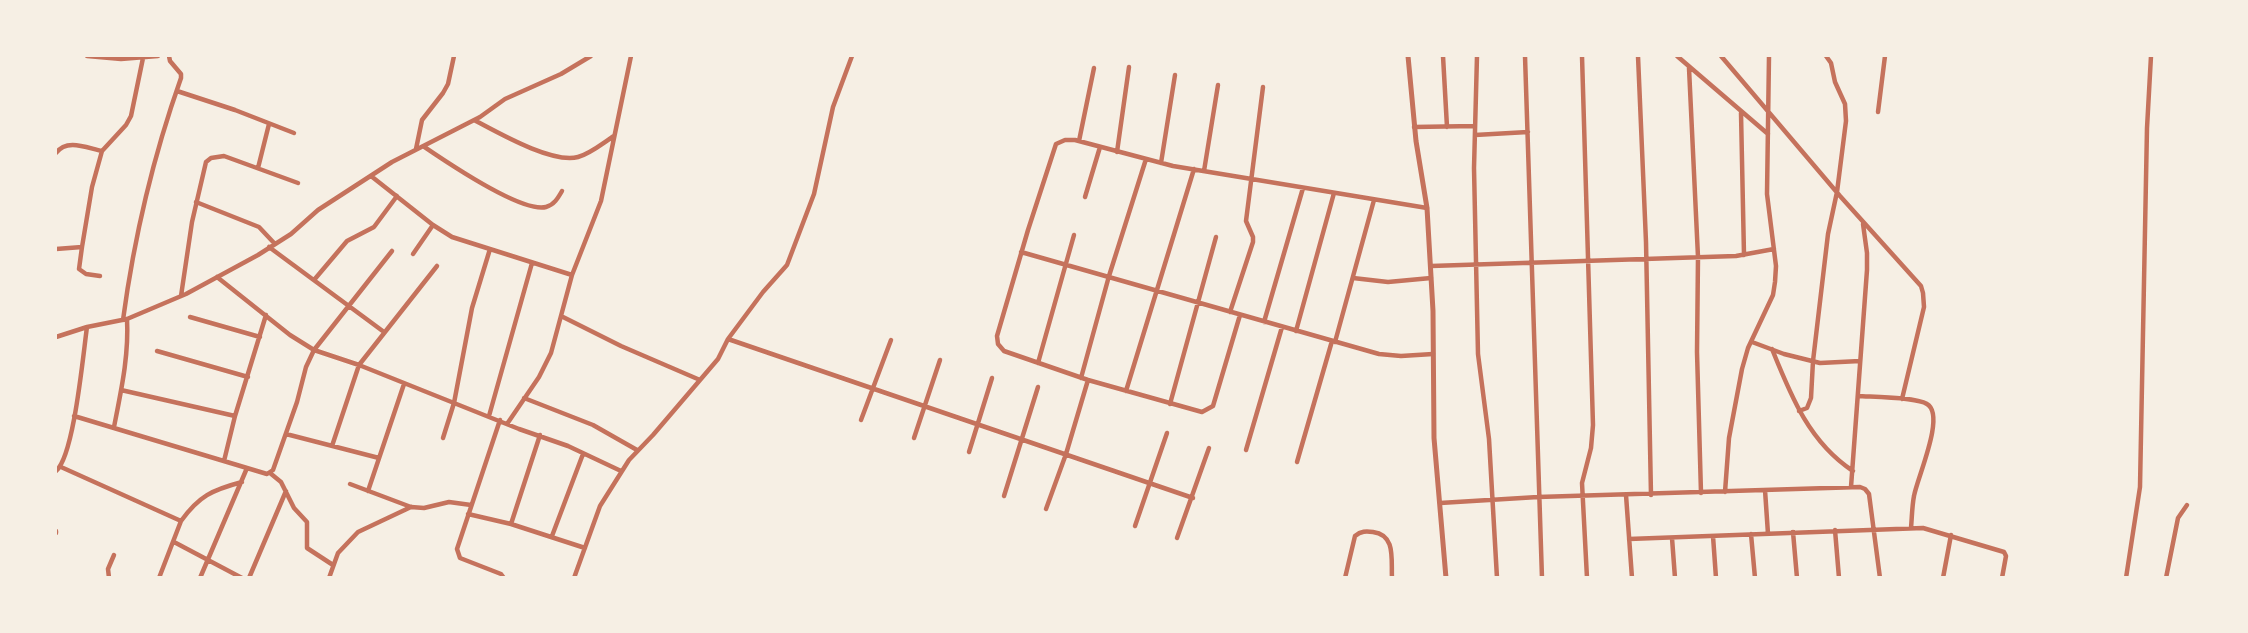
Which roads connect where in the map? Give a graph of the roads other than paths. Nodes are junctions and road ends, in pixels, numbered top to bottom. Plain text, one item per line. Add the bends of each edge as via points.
1 (87, 56) edge
2 (96, 56) edge
3 (158, 56) edge
4 (169, 56) edge
5 (454, 56) edge
6 (591, 56) edge
7 (631, 56) edge
8 (852, 56) edge
9 (1408, 56) edge
10 (1443, 56) edge
11 (1477, 56) edge
12 (1525, 56) edge
13 (1582, 56) edge
14 (1638, 56) edge
15 (1677, 56) edge
16 (1721, 56) edge
17 (1769, 56) edge
18 (1826, 56) edge
19 (1885, 56) edge
20 (2151, 56) edge
21 (143, 57) junction
22 (1129, 67) dead end
23 (1094, 68) dead end
24 (1689, 68) junction
25 (1175, 75) dead end
26 (1218, 85) dead end
27 (1263, 87) dead end
28 (177, 91) junction
29 (1878, 112) dead end
30 (1741, 113) junction
31 (1769, 113) junction
32 (474, 120) junction
33 (269, 124) junction
34 (1475, 126) junction
35 (1414, 127) junction
36 (1448, 127) junction
37 (1528, 132) junction
38 (294, 133) dead end
39 (1768, 134) junction
40 (1475, 135) junction
41 (615, 136) junction
42 (1079, 141) junction
43 (423, 146) junction
44 (1100, 147) junction
45 (416, 149) junction
46 (102, 151) junction
47 (1118, 152) junction
48 (56, 153) edge
49 (1146, 159) junction
50 (1161, 163) junction
51 (258, 168) junction
52 (1194, 170) junction
53 (1204, 171) junction
54 (370, 176) junction
55 (1253, 179) junction
56 (298, 183) dead end
57 (1303, 188) junction
58 (562, 191) dead end
59 (1837, 192) junction
60 (1334, 193) junction
61 (397, 196) junction
62 (1085, 197) dead end
63 (1374, 200) junction
64 (196, 202) junction
65 (1427, 208) junction
66 (1863, 221) junction
67 (433, 225) junction
68 (1074, 235) dead end
69 (1216, 237) dead end
70 (275, 244) junction
71 (82, 247) junction
72 (269, 247) junction
73 (56, 249) edge
74 (490, 249) junction
75 (1774, 249) junction
76 (392, 251) dead end
77 (1021, 252) junction
78 (413, 254) dead end
79 (1744, 255) junction
80 (1698, 257) junction
81 (1647, 259) junction
82 (1588, 261) junction
83 (532, 263) junction
84 (1065, 263) junction
85 (1476, 264) junction
86 (1532, 264) junction
87 (437, 266) dead end
88 (1431, 266) junction
89 (572, 275) junction
90 (100, 276) dead end
91 (1109, 276) junction
92 (217, 277) junction
93 (1353, 278) junction
94 (1431, 278) junction
95 (314, 280) junction
96 (1158, 291) junction
97 (182, 296) junction
98 (1197, 302) junction
99 (349, 306) junction
100 (1230, 312) junction
101 (266, 315) junction
102 (1240, 315) junction
103 (561, 316) junction
104 (190, 317) dead end
105 (125, 320) junction
106 (1264, 322) junction
107 (87, 327) junction
108 (1282, 327) junction
109 (1296, 331) junction
110 (384, 332) junction
111 (56, 337) edge
112 (260, 337) junction
113 (728, 339) junction
114 (891, 340) dead end
115 (1334, 341) junction
116 (1752, 342) junction
117 (1772, 349) junction
118 (314, 350) junction
119 (157, 351) dead end
120 (1433, 354) junction
121 (940, 360) dead end
122 (1813, 361) junction
123 (1860, 361) junction
124 (1038, 363) junction
125 (360, 365) junction
126 (248, 377) junction
127 (992, 378) dead end
128 (1081, 378) junction
129 (700, 380) junction
130 (1088, 380) junction
131 (404, 384) junction
132 (1038, 387) dead end
133 (874, 389) junction
134 (121, 390) junction
135 (1126, 392) junction
136 (1858, 396) junction
137 (524, 398) junction
138 (1902, 399) junction
139 (454, 403) junction
140 (1170, 404) junction
141 (925, 406) junction
142 (1799, 411) junction
143 (74, 416) junction
144 (235, 416) junction
145 (489, 416) junction
146 (500, 420) junction
147 (861, 420) dead end
148 (507, 424) junction
149 (979, 424) junction
150 (114, 427) junction
151 (1167, 433) dead end
152 (286, 434) junction
153 (540, 435) junction
154 (443, 438) dead end
155 (914, 438) dead end
156 (1022, 439) junction
157 (332, 446) junction
158 (1209, 448) dead end
159 (638, 450) junction
160 (1246, 450) dead end
161 (969, 452) dead end
162 (584, 454) junction
163 (1066, 454) junction
164 (379, 458) junction
165 (224, 460) junction
166 (1298, 462) dead end
167 (61, 467) junction
168 (247, 468) junction
169 (56, 471) edge
170 (621, 471) junction
171 (1853, 471) junction
172 (270, 473) junction
173 (242, 482) junction
174 (1150, 483) junction
175 (350, 484) dead end
176 (1851, 487) junction
177 (1765, 490) junction
178 (286, 491) junction
179 (368, 491) junction
180 (1725, 492) junction
181 (1701, 493) junction
182 (1626, 495) junction
183 (1651, 495) junction
184 (1004, 496) dead end
185 (1538, 496) junction
186 (1583, 497) junction
187 (1193, 498) junction
188 (1492, 500) junction
189 (1440, 503) junction
190 (471, 505) junction
191 (2187, 505) dead end
192 (411, 507) junction
193 (1046, 509) dead end
194 (468, 514) junction
195 (181, 521) junction
196 (511, 524) junction
197 (1135, 526) dead end
198 (1874, 528) junction
199 (1911, 528) junction
200 (1835, 530) junction
201 (1793, 532) junction
202 (1750, 534) junction
203 (1768, 534) junction
204 (1951, 535) junction
205 (552, 536) junction
206 (1713, 536) junction
207 (1672, 537) junction
208 (1177, 538) dead end
209 (1629, 539) junction
210 (174, 542) junction
211 (585, 548) junction
212 (114, 555) dead end
213 (208, 559) junction
214 (333, 566) junction
215 (330, 577) edge
216 (109, 578) edge
217 (159, 578) edge
218 (200, 578) edge
219 (242, 578) edge
220 (249, 578) edge
221 (504, 578) edge
222 (574, 578) edge
223 (1345, 578) edge
224 (1392, 578) edge
225 (1446, 578) edge
226 (1497, 578) edge
227 (1542, 578) edge
228 (1587, 578) edge
229 (1632, 578) edge
230 (1675, 578) edge
231 (1716, 578) edge
232 (1755, 578) edge
233 (1797, 578) edge
234 (1839, 578) edge
235 (1880, 578) edge
236 (1943, 578) edge
237 (2002, 578) edge
238 (2126, 578) edge
239 (2166, 578) edge

1 - 2 street
2 - 21 street
3 - 21 street
4 - 28 street via 181,74
5 - 45 street via 448,84 422,120
6 - 32 street via 505,99
7 - 41 street
8 - 113 street via 833,107 814,194 787,265
9 - 35 street
10 - 36 street
11 - 34 street
12 - 37 street
13 - 82 street
14 - 81 street
15 - 24 street
16 - 31 street
17 - 31 street
18 - 59 street via 1846,112
19 - 29 street
20 - 238 street via 2140,487
21 - 46 street via 131,116
22 - 47 street
23 - 42 street
24 - 30 street
24 - 80 street
25 - 50 street
26 - 53 street
27 - 55 street
28 - 33 street
28 - 105 street via 135,243
30 - 39 street
30 - 79 street
31 - 39 street
31 - 59 street
32 - 41 street via 514,141 567,158 582,156
32 - 43 street
33 - 38 street
33 - 51 street
34 - 36 street
34 - 40 street
35 - 36 street
35 - 65 street
37 - 40 street
37 - 86 street
39 - 75 street via 1768,208
40 - 85 street
41 - 89 street via 600,201
42 - 44 street
42 - 77 street via 1056,144
43 - 45 street
43 - 58 street via 482,184 529,204 548,206
44 - 47 street
44 - 62 street
45 - 54 street
46 - 48 street via 69,144
46 - 71 street
47 - 49 street
49 - 50 street
49 - 91 street
50 - 52 street
51 - 56 street
51 - 64 street via 224,156 211,158 206,162
52 - 53 street
52 - 96 street
53 - 55 street
54 - 61 street
54 - 70 street
55 - 57 street
55 - 100 street via 1246,221 1253,242
57 - 60 street
57 - 106 street
59 - 66 street
59 - 122 street via 1829,226
60 - 63 street
60 - 109 street
61 - 67 street
61 - 95 street via 374,227 347,241
63 - 65 street
63 - 93 street
64 - 70 street via 260,227
64 - 97 street
65 - 88 street
66 - 123 street via 1867,262
66 - 138 street via 1923,293 1921,323
67 - 74 street via 452,237
67 - 78 street
68 - 84 street
69 - 98 street
70 - 72 street
71 - 73 street
71 - 90 street via 79,269
72 - 92 street
72 - 95 street
74 - 83 street
74 - 139 street via 472,308
75 - 79 street
75 - 116 street via 1773,295
76 - 99 street
77 - 84 street
77 - 124 street via 998,344 1004,351
79 - 80 street
80 - 81 street
80 - 181 street
81 - 82 street
81 - 183 street
82 - 86 street
82 - 186 street via 1593,425
83 - 89 street
83 - 145 street
84 - 91 street
84 - 124 street
85 - 86 street
85 - 88 street
85 - 188 street via 1478,354
86 - 185 street
87 - 110 street
88 - 94 street
89 - 103 street
91 - 96 street
91 - 128 street
92 - 97 street
92 - 101 street
93 - 94 street via 1388,282
93 - 115 street
94 - 120 street
95 - 99 street
96 - 98 street
96 - 135 street
97 - 105 street
98 - 100 street
98 - 140 street
99 - 110 street
99 - 118 street
100 - 102 street
101 - 112 street
101 - 118 street
102 - 106 street
102 - 140 street via 1214,406 1202,412
103 - 129 street
103 - 137 street via 546,366
104 - 112 street
105 - 107 street
105 - 134 street via 127,348
106 - 108 street
107 - 111 street
107 - 143 street
108 - 109 street
108 - 160 street
109 - 115 street
110 - 125 street
112 - 126 street
113 - 129 street via 718,359
113 - 133 street
114 - 133 street
115 - 120 street via 1379,354
115 - 166 street
116 - 117 street
116 - 180 street via 1742,369 1729,438
117 - 122 street
117 - 142 street
118 - 125 street
118 - 152 street
119 - 126 street
120 - 189 street
121 - 141 street
122 - 123 street
122 - 142 street via 1810,403
123 - 136 street
124 - 128 street
125 - 131 street
125 - 157 street
126 - 144 street
127 - 149 street
128 - 130 street
129 - 159 street
130 - 135 street
130 - 163 street
131 - 139 street
131 - 164 street
132 - 156 street
133 - 141 street
133 - 147 street
134 - 144 street
134 - 150 street
135 - 140 street
136 - 138 street
136 - 171 street
137 - 148 street
137 - 159 street via 593,425
138 - 199 street via 1927,404 1933,414 1914,493
139 - 145 street
139 - 154 street
141 - 149 street
141 - 155 street
142 - 171 street via 1814,436
143 - 150 street
143 - 167 street
144 - 165 street
145 - 146 street
146 - 148 street
146 - 190 street
148 - 153 street
149 - 156 street
149 - 161 street
150 - 165 street
151 - 174 street
152 - 157 street
152 - 172 street
153 - 162 street
153 - 196 street
156 - 163 street
156 - 184 street
157 - 164 street
158 - 187 street
159 - 170 street
162 - 170 street
162 - 205 street
163 - 174 street
163 - 193 street
164 - 179 street
165 - 168 street
167 - 169 street
167 - 195 street
168 - 172 street
168 - 173 street
170 - 211 street via 600,506
171 - 176 street
172 - 178 street
173 - 195 street via 205,495
173 - 213 street
174 - 187 street
174 - 197 street
175 - 179 street
176 - 177 street
176 - 198 street via 1865,489 1869,494
177 - 180 street
177 - 203 street
178 - 214 street via 307,522 307,548
178 - 220 street
179 - 192 street
180 - 181 street
181 - 183 street
182 - 183 street
182 - 186 street
182 - 209 street
185 - 186 street
185 - 188 street
185 - 227 street
186 - 228 street
187 - 208 street
188 - 189 street
188 - 226 street
189 - 225 street
190 - 192 street via 449,502
190 - 194 street
191 - 239 street via 2178,518
192 - 214 street via 358,532 338,553
194 - 196 street
194 - 221 street via 457,553 460,558
195 - 210 street
196 - 205 street
198 - 199 street
198 - 200 street
198 - 235 street
199 - 204 street
200 - 201 street
200 - 234 street
201 - 203 street
201 - 233 street
202 - 203 street
202 - 206 street
202 - 232 street
204 - 236 street
204 - 237 street via 2004,552
205 - 211 street
206 - 207 street
206 - 231 street
207 - 209 street
207 - 230 street
209 - 229 street
210 - 213 street
210 - 217 street
211 - 222 street
212 - 216 street
213 - 218 street
213 - 219 street
214 - 215 street
223 - 224 street via 1355,536 1362,531 1388,538

